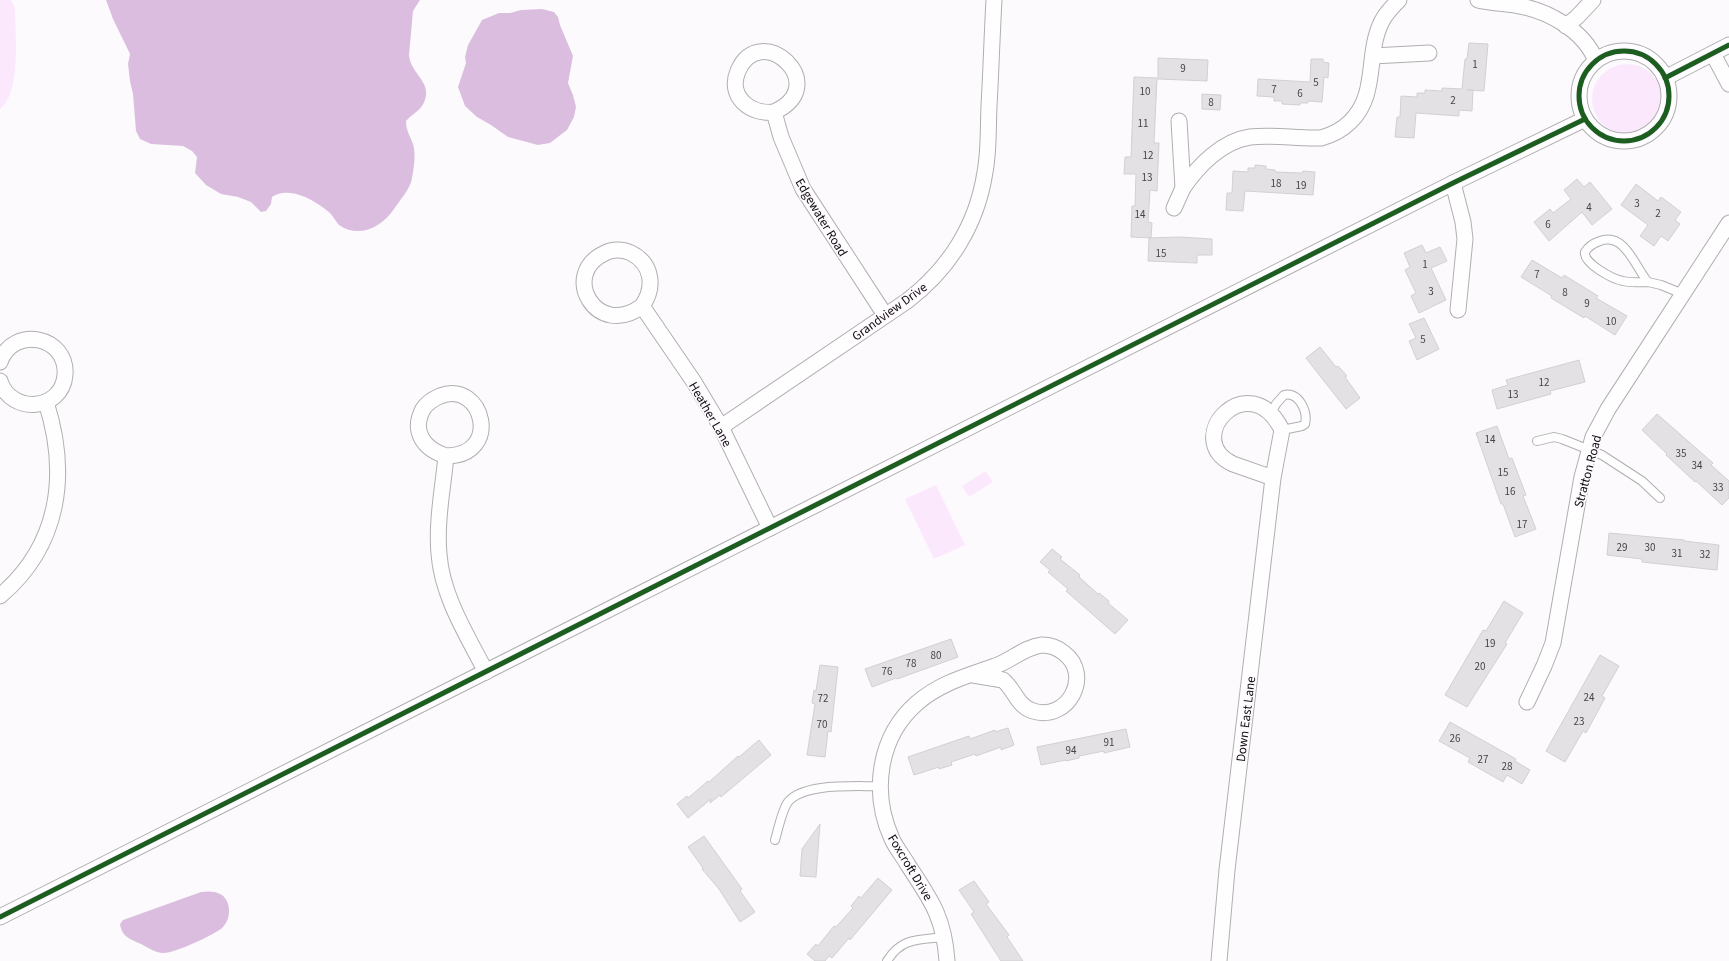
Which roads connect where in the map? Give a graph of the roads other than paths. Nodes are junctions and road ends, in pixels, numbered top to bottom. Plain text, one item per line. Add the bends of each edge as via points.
1 (994, 0) edge
2 (1399, 0) edge
3 (1478, 0) edge
4 (1593, 0) edge
5 (1566, 26) junction
6 (1729, 45) edge
7 (1429, 53) dead end
8 (1712, 54) junction
9 (1374, 56) junction
10 (1596, 61) junction
11 (1665, 78) junction
12 (1729, 84) edge
13 (774, 112) junction
14 (1585, 119) junction
15 (1179, 121) dead end
16 (1453, 183) junction
17 (1183, 188) junction
18 (1174, 208) dead end
19 (1729, 222) edge
20 (1648, 282) junction
21 (1683, 294) junction
22 (642, 306) junction
23 (1458, 310) dead end
24 (885, 315) junction
25 (0, 362) edge
26 (0, 381) edge
27 (46, 402) junction
28 (1271, 413) junction
29 (721, 427) junction
30 (1282, 430) junction
31 (1538, 440) dead end
32 (1590, 450) junction
33 (446, 456) junction
34 (1273, 478) junction
35 (1660, 498) dead end
36 (770, 528) junction
37 (0, 596) edge
38 (486, 672) junction
39 (973, 675) junction
40 (1528, 702) dead end
41 (880, 786) junction
42 (775, 840) dead end
43 (0, 917) edge
44 (945, 937) junction
45 (887, 961) edge
46 (947, 961) edge
47 (1219, 961) edge

1 - 24 street, Grandview Drive via 986,171 977,206 963,239 944,267 921,290
2 - 9 street via 1381,22
3 - 5 street via 1533,10 1555,18
4 - 5 street
5 - 10 street via 1585,41
6 - 8 street
7 - 9 street
8 - 11 street
8 - 12 street
9 - 17 street via 1365,101 1356,116 1341,130 1321,138 1249,137 1236,141 1211,157
10 - 11 street via 1615,52 1630,52 1645,57 1657,66
10 - 14 street via 1582,80 1579,93
11 - 14 street via 1669,93 1668,108 1661,122 1651,133 1637,140 1607,138 1594,130
13 - 13 street via 783,108 795,93 795,74 791,65 780,56 766,52 757,53 748,57 739,68 735,82 736,91 740,100 756,111
13 - 24 street, Edgewater Road via 781,137 803,189
14 - 16 street
15 - 17 street
16 - 23 street via 1465,239
16 - 36 street
17 - 18 street
19 - 21 street, Stratton Road
20 - 20 lane via 1618,242 1603,240 1591,245 1585,252 1587,260 1614,278
20 - 21 lane
21 - 32 street, Stratton Road via 1608,409 1593,437
22 - 22 street via 651,287 650,276 639,257 624,251 608,251 590,264 585,274 586,296 600,312 622,316 633,313
22 - 29 street, Heather Lane
24 - 29 street, Grandview Drive
25 - 27 street via 10,347 24,340 41,340 55,348 62,358 65,375 59,391
26 - 27 street via 7,394 20,403 32,405
27 - 37 street via 58,452 59,473 52,522 39,548 18,579
28 - 30 street
28 - 30 lane via 1284,395 1291,394 1297,398 1305,411 1305,424
28 - 34 street via 1265,408 1246,404 1233,407 1219,419 1214,436 1218,450 1226,461
29 - 36 street, Heather Lane
30 - 34 street, Down East Lane
31 - 32 lane via 1554,438 1573,442
32 - 35 lane via 1622,467
32 - 40 street, Stratton Road via 1582,477 1556,630
33 - 33 street via 455,456 469,450 478,439 481,430 481,420 472,402 454,394 433,398 420,415 418,426 426,446 435,453
33 - 38 street via 438,534 443,580 451,602
34 - 47 street, Down East Lane
36 - 38 street
38 - 43 street
39 - 39 street, Foxcroft Drive via 1003,680 1020,703 1029,710 1040,713 1066,705 1075,690 1077,680 1076,669 1067,655 1058,648 1047,645 1026,649 999,665
39 - 41 street, Foxcroft Drive via 952,681 931,692 904,716 886,746
41 - 42 lane via 822,788 798,795 788,803
41 - 44 street, Foxcroft Drive via 882,807 892,840 930,898
44 - 45 lane via 906,942 899,946
44 - 46 street, Foxcroft Drive

